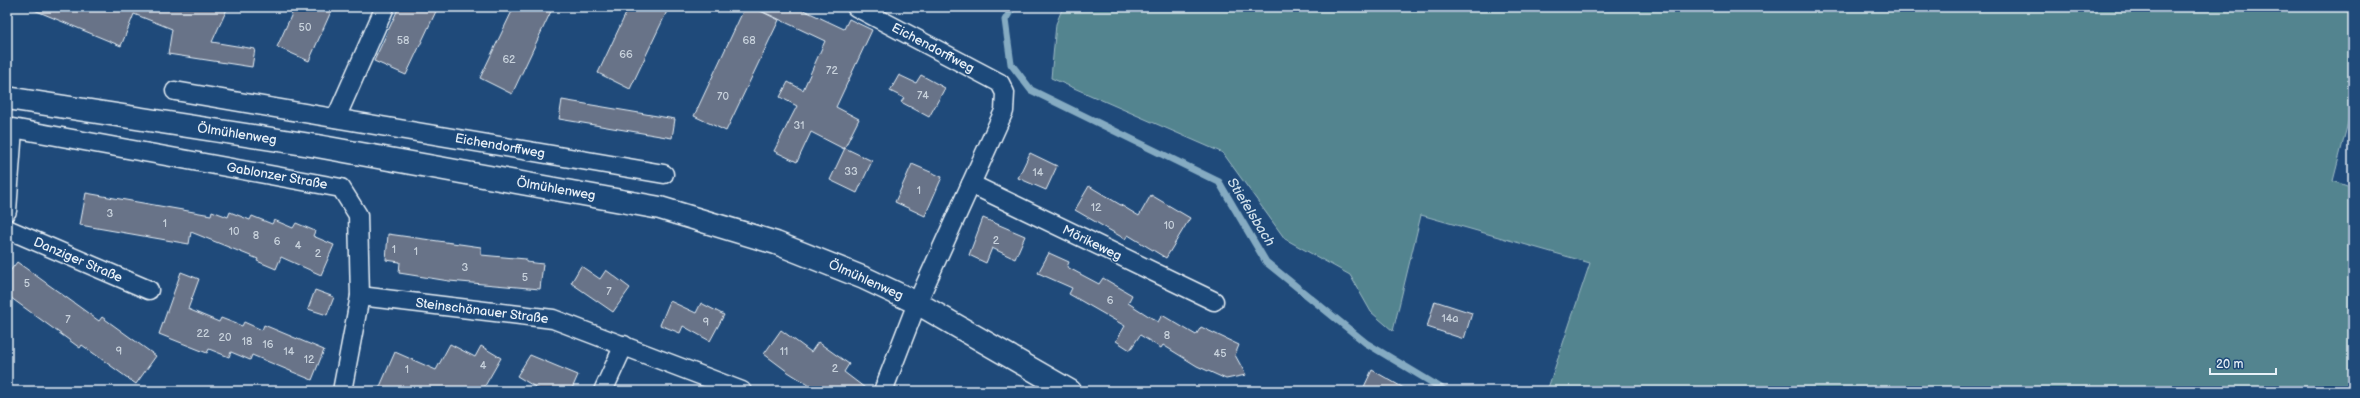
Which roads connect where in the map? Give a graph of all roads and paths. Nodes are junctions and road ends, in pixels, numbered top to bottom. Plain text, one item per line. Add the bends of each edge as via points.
1 (385, 7) edge
2 (856, 7) edge
3 (175, 91) dead end
4 (7, 98) edge
5 (336, 118) junction
6 (10, 128) edge
7 (664, 174) dead end
8 (971, 184) junction
9 (7, 211) edge
10 (7, 230) edge
11 (149, 290) dead end
12 (360, 296) junction
13 (1214, 301) dead end
14 (917, 303) junction
15 (624, 345) junction
16 (342, 391) edge
17 (603, 391) edge
18 (742, 391) edge
19 (883, 391) edge
20 (1070, 391) edge

1 - 5 street
2 - 8 street, Eichendorffweg via 1000,83 1005,93 1004,111
3 - 5 street, Eichendorffweg
4 - 14 main road, Ölmühlenweg via 317,146 660,208 827,262
5 - 7 street, Eichendorffweg
6 - 9 street
6 - 12 street, Gablonzer Straße via 341,188 358,215
8 - 13 street, Mörikeweg
8 - 14 street
10 - 11 street, Danziger Straße
12 - 15 street, Steinschönauer Straße via 554,319
12 - 16 street, Gablonzer Straße
14 - 19 street
14 - 20 main road, Ölmühlenweg
15 - 17 street
15 - 18 street, Steinschönauer Straße

